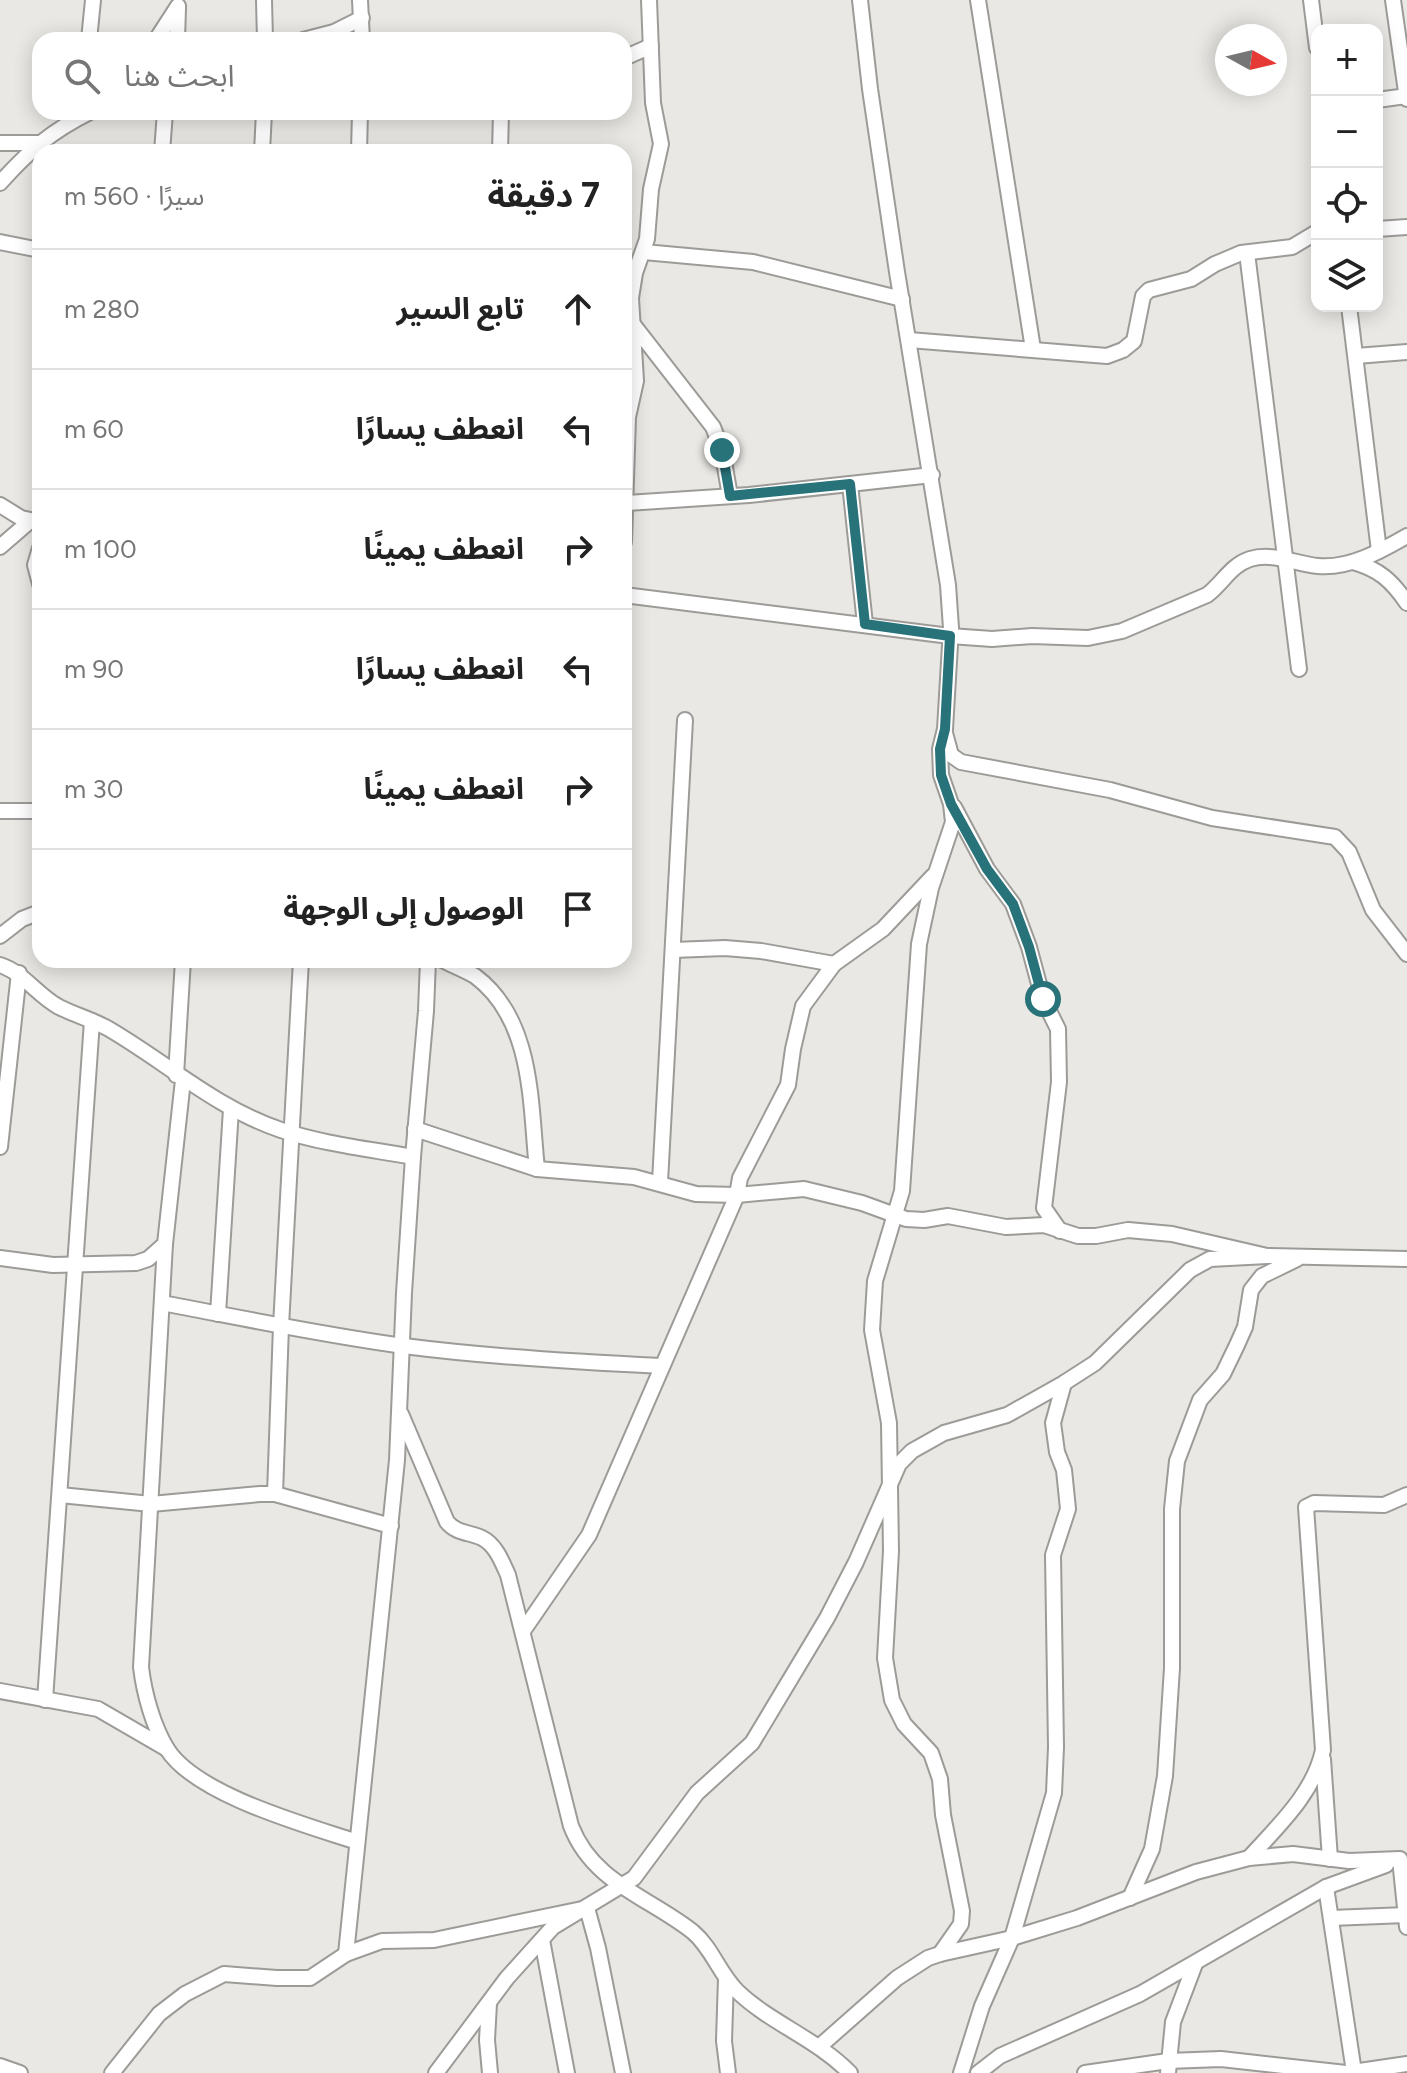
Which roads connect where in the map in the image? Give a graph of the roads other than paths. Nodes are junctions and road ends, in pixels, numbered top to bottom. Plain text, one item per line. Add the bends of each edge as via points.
1 (93, 0) edge
2 (264, 0) edge
3 (360, 0) edge
4 (649, 0) edge
5 (860, 0) edge
6 (978, 0) edge
7 (1311, 0) edge
8 (1393, 0) edge
9 (178, 3) edge
10 (362, 18) junction
11 (1314, 24) edge
12 (90, 32) edge
13 (161, 32) edge
14 (177, 32) edge
15 (265, 32) edge
16 (334, 32) edge
17 (362, 32) edge
18 (651, 46) junction
19 (632, 54) edge
20 (1407, 97) edge
21 (1383, 99) edge
22 (74, 120) edge
23 (164, 120) edge
24 (264, 120) edge
25 (360, 120) edge
26 (501, 120) edge
27 (360, 131) junction
28 (0, 143) edge
29 (38, 143) joint
30 (163, 144) edge
31 (262, 144) edge
32 (354, 144) edge
33 (359, 144) edge
34 (500, 144) edge
35 (32, 149) edge
36 (0, 183) edge
37 (1407, 227) edge
38 (1383, 229) edge
39 (1311, 236) edge
40 (0, 242) edge
41 (32, 248) edge
42 (644, 252) junction
43 (1247, 253) junction
44 (632, 281) edge
45 (902, 299) junction
46 (1350, 312) edge
47 (632, 323) joint
48 (909, 340) junction
49 (1033, 349) junction
50 (1407, 352) edge
51 (1356, 356) junction
52 (632, 397) edge
53 (932, 475) junction
54 (850, 484) junction
55 (730, 496) junction
56 (632, 503) edge
57 (0, 505) edge
58 (32, 521) edge
59 (32, 524) edge
60 (1407, 536) edge
61 (0, 547) edge
62 (1379, 551) junction
63 (1286, 559) junction
64 (1353, 562) junction
65 (632, 596) edge
66 (1407, 603) edge
67 (865, 624) junction
68 (950, 636) junction
69 (1299, 669) dead end
70 (685, 720) dead end
71 (945, 729) junction
72 (951, 804) junction
73 (0, 811) edge
74 (32, 811) edge
75 (936, 873) junction
76 (32, 915) edge
77 (0, 936) edge
78 (673, 950) junction
79 (1407, 954) edge
80 (834, 964) junction
81 (0, 965) edge
82 (183, 968) edge
83 (301, 968) edge
84 (425, 968) edge
85 (458, 968) edge
86 (19, 973) junction
87 (92, 1021) junction
88 (179, 1078) junction
89 (231, 1109) junction
90 (415, 1129) junction
91 (293, 1133) junction
92 (0, 1147) edge
93 (413, 1157) junction
94 (537, 1169) junction
95 (660, 1182) junction
96 (737, 1195) junction
97 (895, 1216) junction
98 (1060, 1231) junction
99 (165, 1244) junction
100 (1267, 1256) junction
101 (1300, 1257) junction
102 (0, 1258) edge
103 (1407, 1259) edge
104 (74, 1264) junction
105 (162, 1303) junction
106 (218, 1314) junction
107 (281, 1326) junction
108 (402, 1345) junction
109 (661, 1366) junction
110 (1064, 1383) junction
111 (399, 1409) junction
112 (889, 1487) junction
113 (275, 1494) junction
114 (60, 1495) junction
115 (1407, 1495) edge
116 (151, 1504) junction
117 (391, 1526) junction
118 (523, 1631) junction
119 (0, 1691) edge
120 (45, 1700) junction
121 (167, 1749) junction
122 (1323, 1750) junction
123 (357, 1842) junction
124 (1249, 1858) junction
125 (1403, 1858) edge
126 (1330, 1859) junction
127 (623, 1887) junction
128 (1326, 1887) junction
129 (1130, 1898) junction
130 (587, 1908) junction
131 (1331, 1918) junction
132 (1406, 1921) edge
133 (1012, 1938) junction
134 (542, 1940) junction
135 (346, 1954) junction
136 (940, 1954) junction
137 (1195, 1964) junction
138 (726, 1978) junction
139 (489, 2003) junction
140 (820, 2046) junction
141 (1407, 2064) edge
142 (0, 2066) edge
143 (1168, 2067) edge
144 (439, 2071) edge
145 (1293, 2071) edge
146 (1354, 2072) edge
147 (20, 2073) edge
148 (112, 2073) edge
149 (490, 2073) edge
150 (567, 2073) edge
151 (623, 2073) edge
152 (728, 2073) edge
153 (850, 2073) edge
154 (961, 2073) edge
155 (978, 2073) edge
156 (1085, 2073) edge

1 - 12 street
2 - 15 street
3 - 10 street
4 - 18 street
5 - 45 street
6 - 49 street
7 - 11 street
8 - 20 street
9 - 13 street
9 - 14 street
10 - 16 street
10 - 17 street
18 - 19 street
18 - 42 street via 661,144
20 - 21 street
22 - 29 street
23 - 30 street
24 - 31 street
25 - 27 street
26 - 34 street
27 - 32 street
27 - 33 street
28 - 29 street
35 - 36 street
37 - 38 street
39 - 43 street via 1292,247
40 - 41 street
42 - 44 street
42 - 45 street via 753,262
43 - 49 street via 1191,279 1149,290 1143,296 1137,335 1123,350 1107,356
43 - 63 street
45 - 48 street
46 - 51 street
47 - 52 street
47 - 55 street via 713,427
48 - 49 street
48 - 53 street
50 - 51 street
51 - 62 street
53 - 54 street
53 - 68 street
54 - 55 street
54 - 67 street
55 - 56 street
57 - 58 street
59 - 61 street
60 - 62 street
62 - 64 street
63 - 64 street via 1319,566
63 - 68 street via 1248,559 1207,595 1122,631 1088,638
63 - 69 street
64 - 66 street via 1382,573
65 - 67 street
67 - 68 street
68 - 71 street
70 - 78 street
71 - 72 street via 941,775
71 - 79 street via 951,755 961,762 1110,790 1212,818 1335,837 1349,852 1373,910
72 - 75 street via 953,822
72 - 98 street via 1013,904 1058,1029 1056,1122 1044,1208
73 - 74 street
75 - 80 street via 883,929
75 - 97 street via 919,944 902,1191
76 - 77 street
78 - 80 street via 761,951
78 - 95 street
80 - 96 street via 803,1006 788,1085 740,1178
81 - 86 street
82 - 88 street
83 - 91 street
84 - 90 street
85 - 94 street via 496,996 517,1033
86 - 87 street via 56,1005
86 - 92 street
87 - 88 street
87 - 104 street
88 - 89 street
88 - 99 street
89 - 91 street
89 - 106 street
90 - 93 street
90 - 94 street
91 - 93 street
91 - 107 street
93 - 108 street
94 - 95 street
95 - 96 street via 696,1194
96 - 97 street via 804,1189
96 - 109 street
97 - 98 street via 948,1216
97 - 112 street via 875,1281 872,1330 889,1423
98 - 100 street via 1078,1236 1128,1230 1172,1234
99 - 104 street via 136,1263
99 - 105 street
100 - 101 street
100 - 110 street via 1210,1259 1190,1270 1095,1363
101 - 103 street
101 - 129 street via 1262,1276 1251,1290 1245,1327 1223,1374 1200,1400 1177,1461 1165,1776 1152,1849
102 - 104 street
104 - 114 street
105 - 106 street
105 - 116 street
106 - 107 street
107 - 108 street
107 - 113 street
108 - 109 street
108 - 111 street
109 - 118 street via 589,1535
110 - 112 street via 1007,1415 929,1440 899,1464
110 - 133 street via 1053,1423 1068,1509 1053,1555 1054,1793
111 - 117 street
111 - 118 street via 447,1522 456,1531 485,1539 500,1558
112 - 127 street via 827,1618 752,1743 697,1793
112 - 136 street via 885,1658 892,1700 904,1724 931,1753 962,1911 961,1924
113 - 116 street
113 - 117 street
114 - 116 street
114 - 120 street
115 - 122 street via 1384,1505 1306,1507
116 - 121 street via 141,1667
117 - 123 street
118 - 127 street via 571,1826 592,1862
119 - 120 street
120 - 121 street via 98,1709
121 - 123 street via 191,1775 224,1792
122 - 124 street via 1309,1786
122 - 126 street
123 - 135 street
124 - 126 street via 1293,1854
124 - 129 street
125 - 126 street
125 - 128 street
125 - 132 street
127 - 130 street
127 - 138 street via 693,1933
128 - 131 street
128 - 137 street
129 - 133 street
130 - 134 street via 553,1927
130 - 135 street via 434,1940 382,1941
130 - 151 street
131 - 132 street
131 - 146 street
133 - 136 street
133 - 154 street
134 - 139 street
134 - 150 street
135 - 148 street via 310,1978 224,1974 203,1982 159,2014
136 - 140 street via 897,1978
137 - 143 street via 1173,2022
137 - 155 street via 1000,2056
138 - 140 street via 752,2003
138 - 152 street
139 - 144 street
139 - 149 street
140 - 153 street
141 - 146 street
142 - 147 street
143 - 145 street via 1221,2059
143 - 156 street
145 - 146 street

